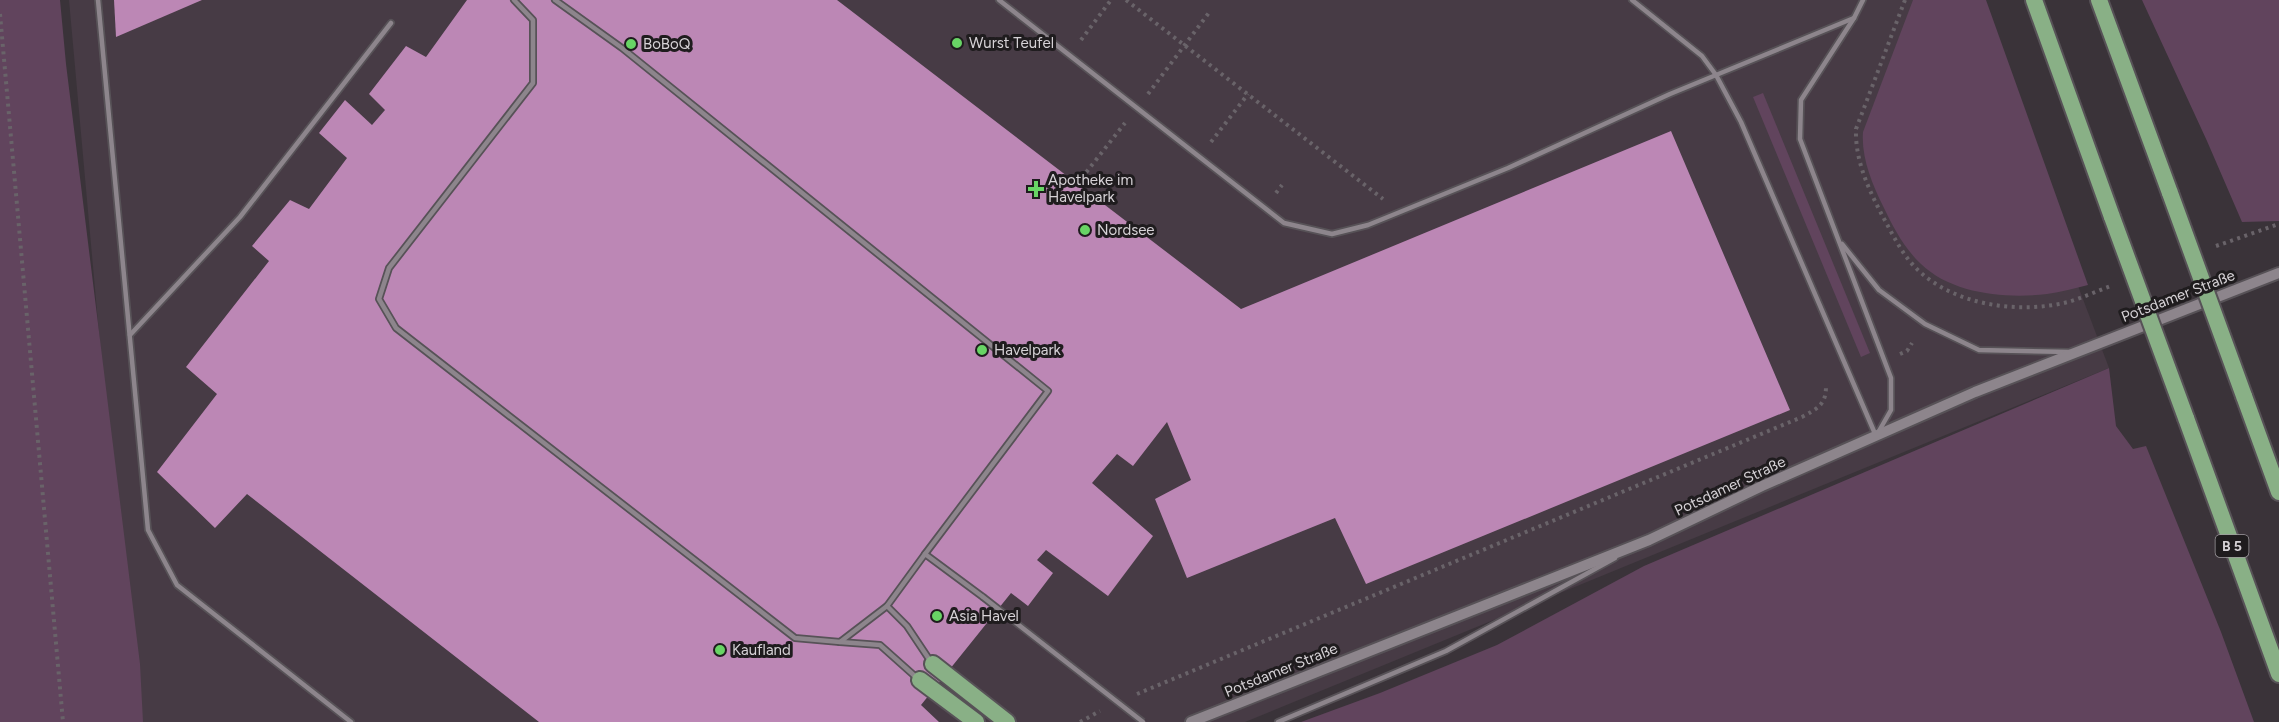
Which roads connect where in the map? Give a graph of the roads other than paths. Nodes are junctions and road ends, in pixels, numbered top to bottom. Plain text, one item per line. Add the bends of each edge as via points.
1 (98, 0) edge
2 (514, 0) edge
3 (555, 0) edge
4 (999, 0) edge
5 (1632, 0) edge
6 (1863, 0) edge
7 (2034, 0) edge
8 (2099, 0) edge
9 (1854, 18) junction
10 (391, 23) dead end
11 (1716, 75) junction
12 (1838, 240) junction
13 (2279, 273) edge
14 (130, 335) junction
15 (2076, 352) junction
16 (1876, 436) junction
17 (2279, 492) edge
18 (1650, 540) junction
19 (925, 554) junction
20 (887, 606) junction
21 (840, 642) junction
22 (933, 664) joint
23 (2279, 674) edge
24 (920, 680) joint
25 (351, 722) edge
26 (976, 722) edge
27 (1007, 722) edge
28 (1143, 722) edge
29 (1191, 722) edge
30 (1278, 722) edge

1 - 14 lane
2 - 21 lane via 533,20 533,83 388,268 379,299 396,328 795,638
3 - 19 lane via 631,56 1048,391
4 - 11 lane via 1284,223 1332,234 1368,225 1508,168
5 - 11 lane via 1702,56
6 - 9 lane
7 - 23 highway, B 5, bridge
8 - 17 highway, bridge
9 - 11 lane
9 - 12 lane via 1801,100 1800,139
10 - 14 lane via 240,217
11 - 16 lane via 1741,122
12 - 15 lane via 1879,290 1924,324 1979,350
12 - 16 lane via 1891,378 1891,410
13 - 15 street, Potsdamer Straße
14 - 25 lane via 148,530 177,585
15 - 16 street, Potsdamer Straße
16 - 18 street, Potsdamer Straße
18 - 29 street, Potsdamer Straße
18 - 30 lane via 1446,651
19 - 20 lane
19 - 28 lane, bridge
20 - 21 lane
20 - 22 lane via 907,626
21 - 24 lane via 880,645
22 - 27 highway
24 - 26 highway

